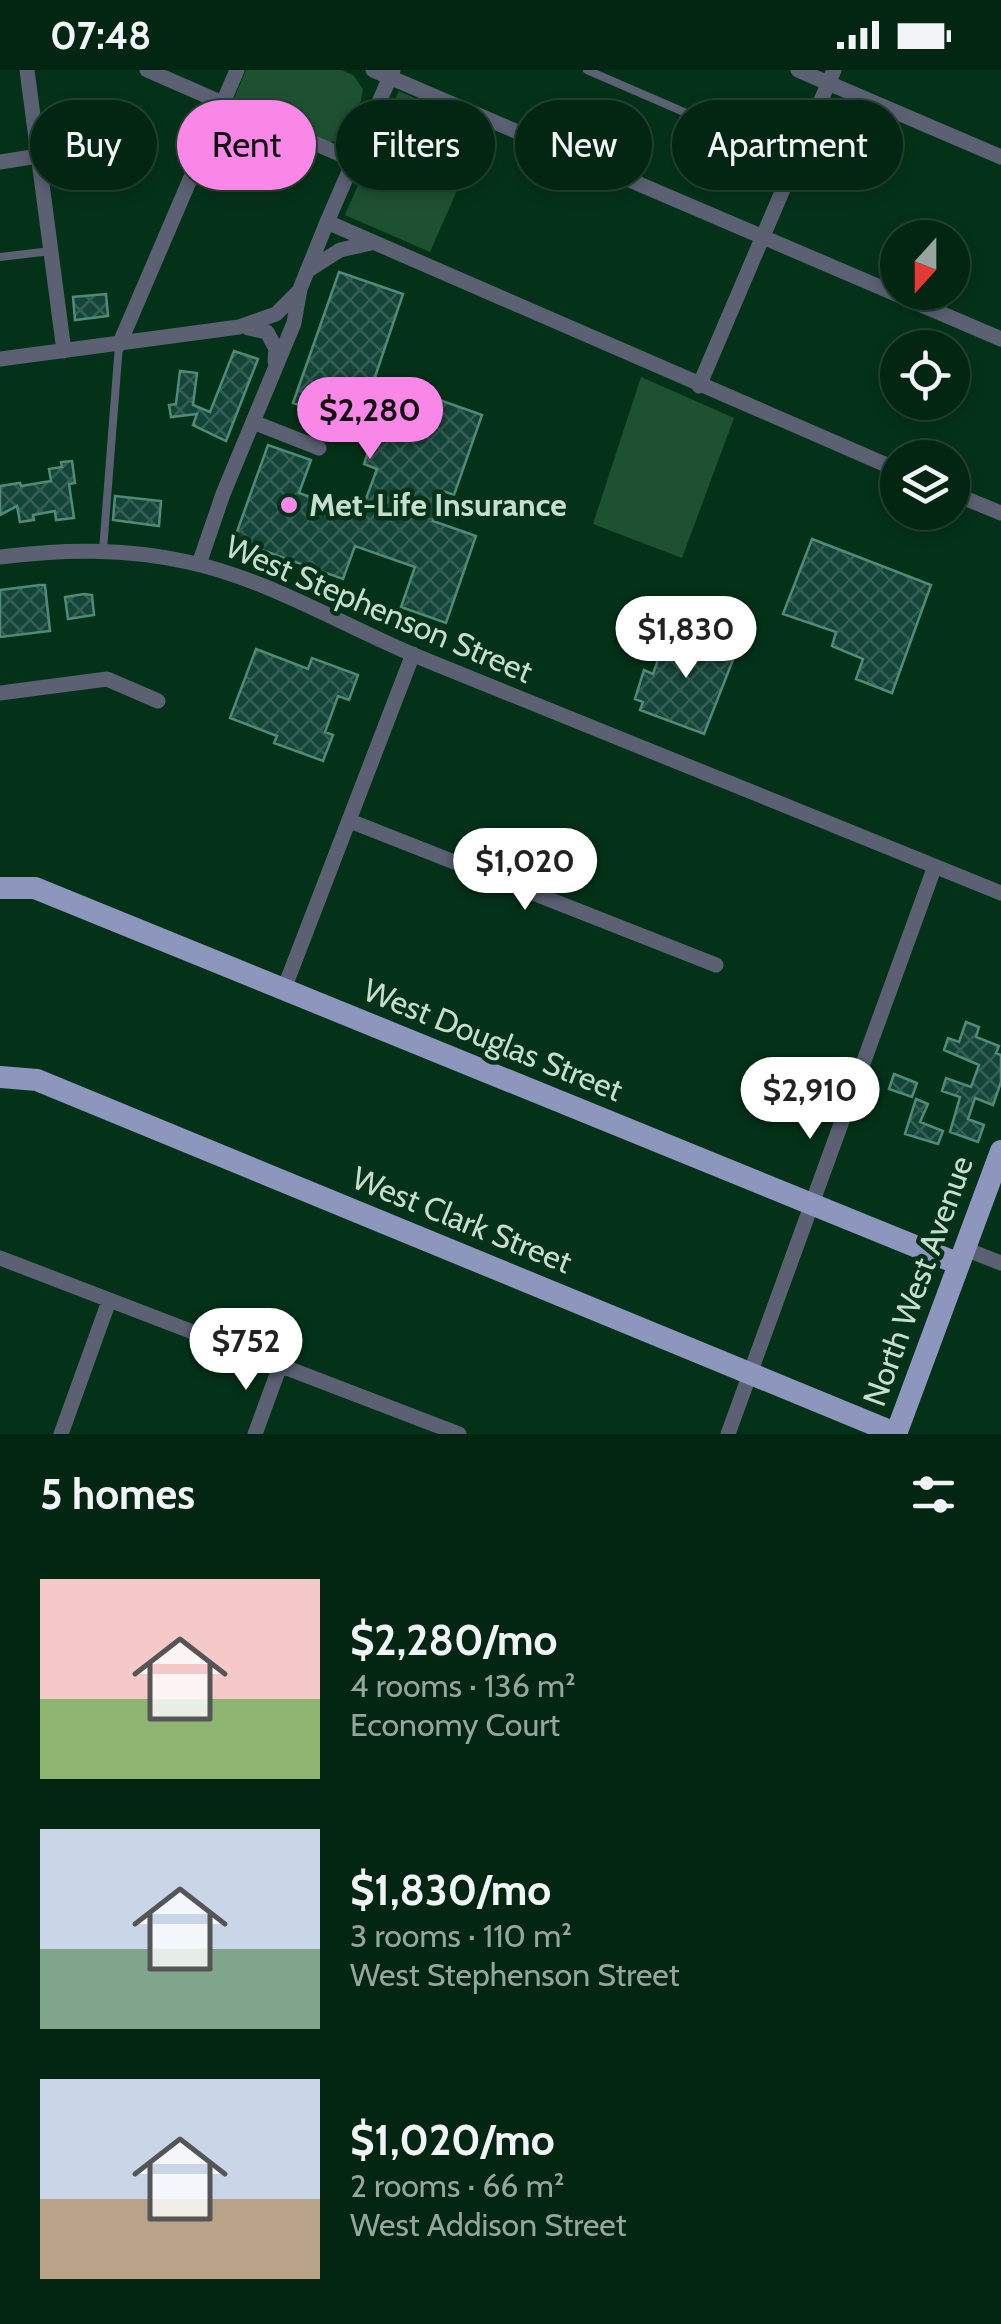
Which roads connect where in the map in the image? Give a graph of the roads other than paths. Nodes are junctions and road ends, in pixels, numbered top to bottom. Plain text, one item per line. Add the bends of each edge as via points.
1 (27, 70) edge
2 (147, 70) edge
3 (236, 70) edge
4 (373, 70) edge
5 (586, 70) edge
6 (798, 70) edge
7 (392, 73) edge
8 (831, 77) edge
9 (31, 100) edge
10 (214, 100) edge
11 (225, 100) edge
12 (380, 100) edge
13 (821, 100) edge
14 (672, 107) edge
15 (30, 157) edge
16 (1001, 157) edge
17 (0, 162) edge
18 (43, 190) edge
19 (186, 190) edge
20 (340, 190) edge
21 (782, 190) edge
22 (326, 222) junction
23 (762, 236) junction
24 (372, 243) junction
25 (51, 251) junction
26 (0, 258) edge
27 (308, 271) junction
28 (300, 289) junction
29 (238, 327) junction
30 (1001, 339) edge
31 (119, 345) junction
32 (64, 351) junction
33 (0, 359) edge
34 (274, 371) junction
35 (699, 386) junction
36 (253, 422) junction
37 (319, 448) dead end
38 (880, 462) edge
39 (970, 500) edge
40 (1001, 513) edge
41 (104, 550) junction
42 (0, 556) edge
43 (199, 564) junction
44 (413, 654) junction
45 (0, 693) edge
46 (158, 701) dead end
47 (350, 820) junction
48 (935, 866) junction
49 (0, 888) edge
50 (1001, 893) edge
51 (716, 965) dead end
52 (284, 989) junction
53 (0, 1077) edge
54 (1001, 1151) edge
55 (811, 1204) junction
56 (962, 1257) junction
57 (0, 1258) edge
58 (1001, 1263) edge
59 (108, 1301) junction
60 (280, 1366) junction
61 (751, 1375) junction
62 (61, 1434) edge
63 (256, 1434) edge
64 (460, 1434) edge
65 (728, 1434) edge
66 (896, 1434) edge

1 - 9 street
2 - 10 street
3 - 11 street
4 - 7 street
5 - 14 lane
6 - 8 street
7 - 12 street
7 - 23 street
8 - 13 street
8 - 16 street
15 - 17 street
18 - 25 street
19 - 31 street
20 - 22 street
21 - 23 street
22 - 24 street
22 - 27 street
23 - 30 street
23 - 35 street
24 - 27 street via 340,250
24 - 35 street
25 - 26 lane
25 - 32 street
27 - 28 street
28 - 29 street via 276,314
28 - 34 street
29 - 31 street
29 - 34 street via 260,329 273,340
31 - 32 street
31 - 41 lane
32 - 33 street
34 - 36 street
35 - 38 street
36 - 37 street
36 - 43 street
39 - 40 street
41 - 42 street, West Stephenson Street
41 - 43 street, West Stephenson Street
43 - 44 street, West Stephenson Street
44 - 47 street
44 - 48 street, West Stephenson Street
45 - 46 street via 106,679
47 - 51 street
47 - 52 street
48 - 50 street, West Stephenson Street
48 - 55 street
49 - 52 main road, West Douglas Street via 35,888
52 - 55 main road, West Douglas Street
53 - 61 main road, West Clark Street via 36,1080
54 - 56 main road, North West Avenue
55 - 56 main road, West Douglas Street
55 - 61 street
56 - 58 street, West Douglas Street
56 - 66 main road, North West Avenue
57 - 59 street
59 - 60 street
59 - 62 street
60 - 63 street
60 - 64 street
61 - 65 street
61 - 66 main road, West Clark Street

